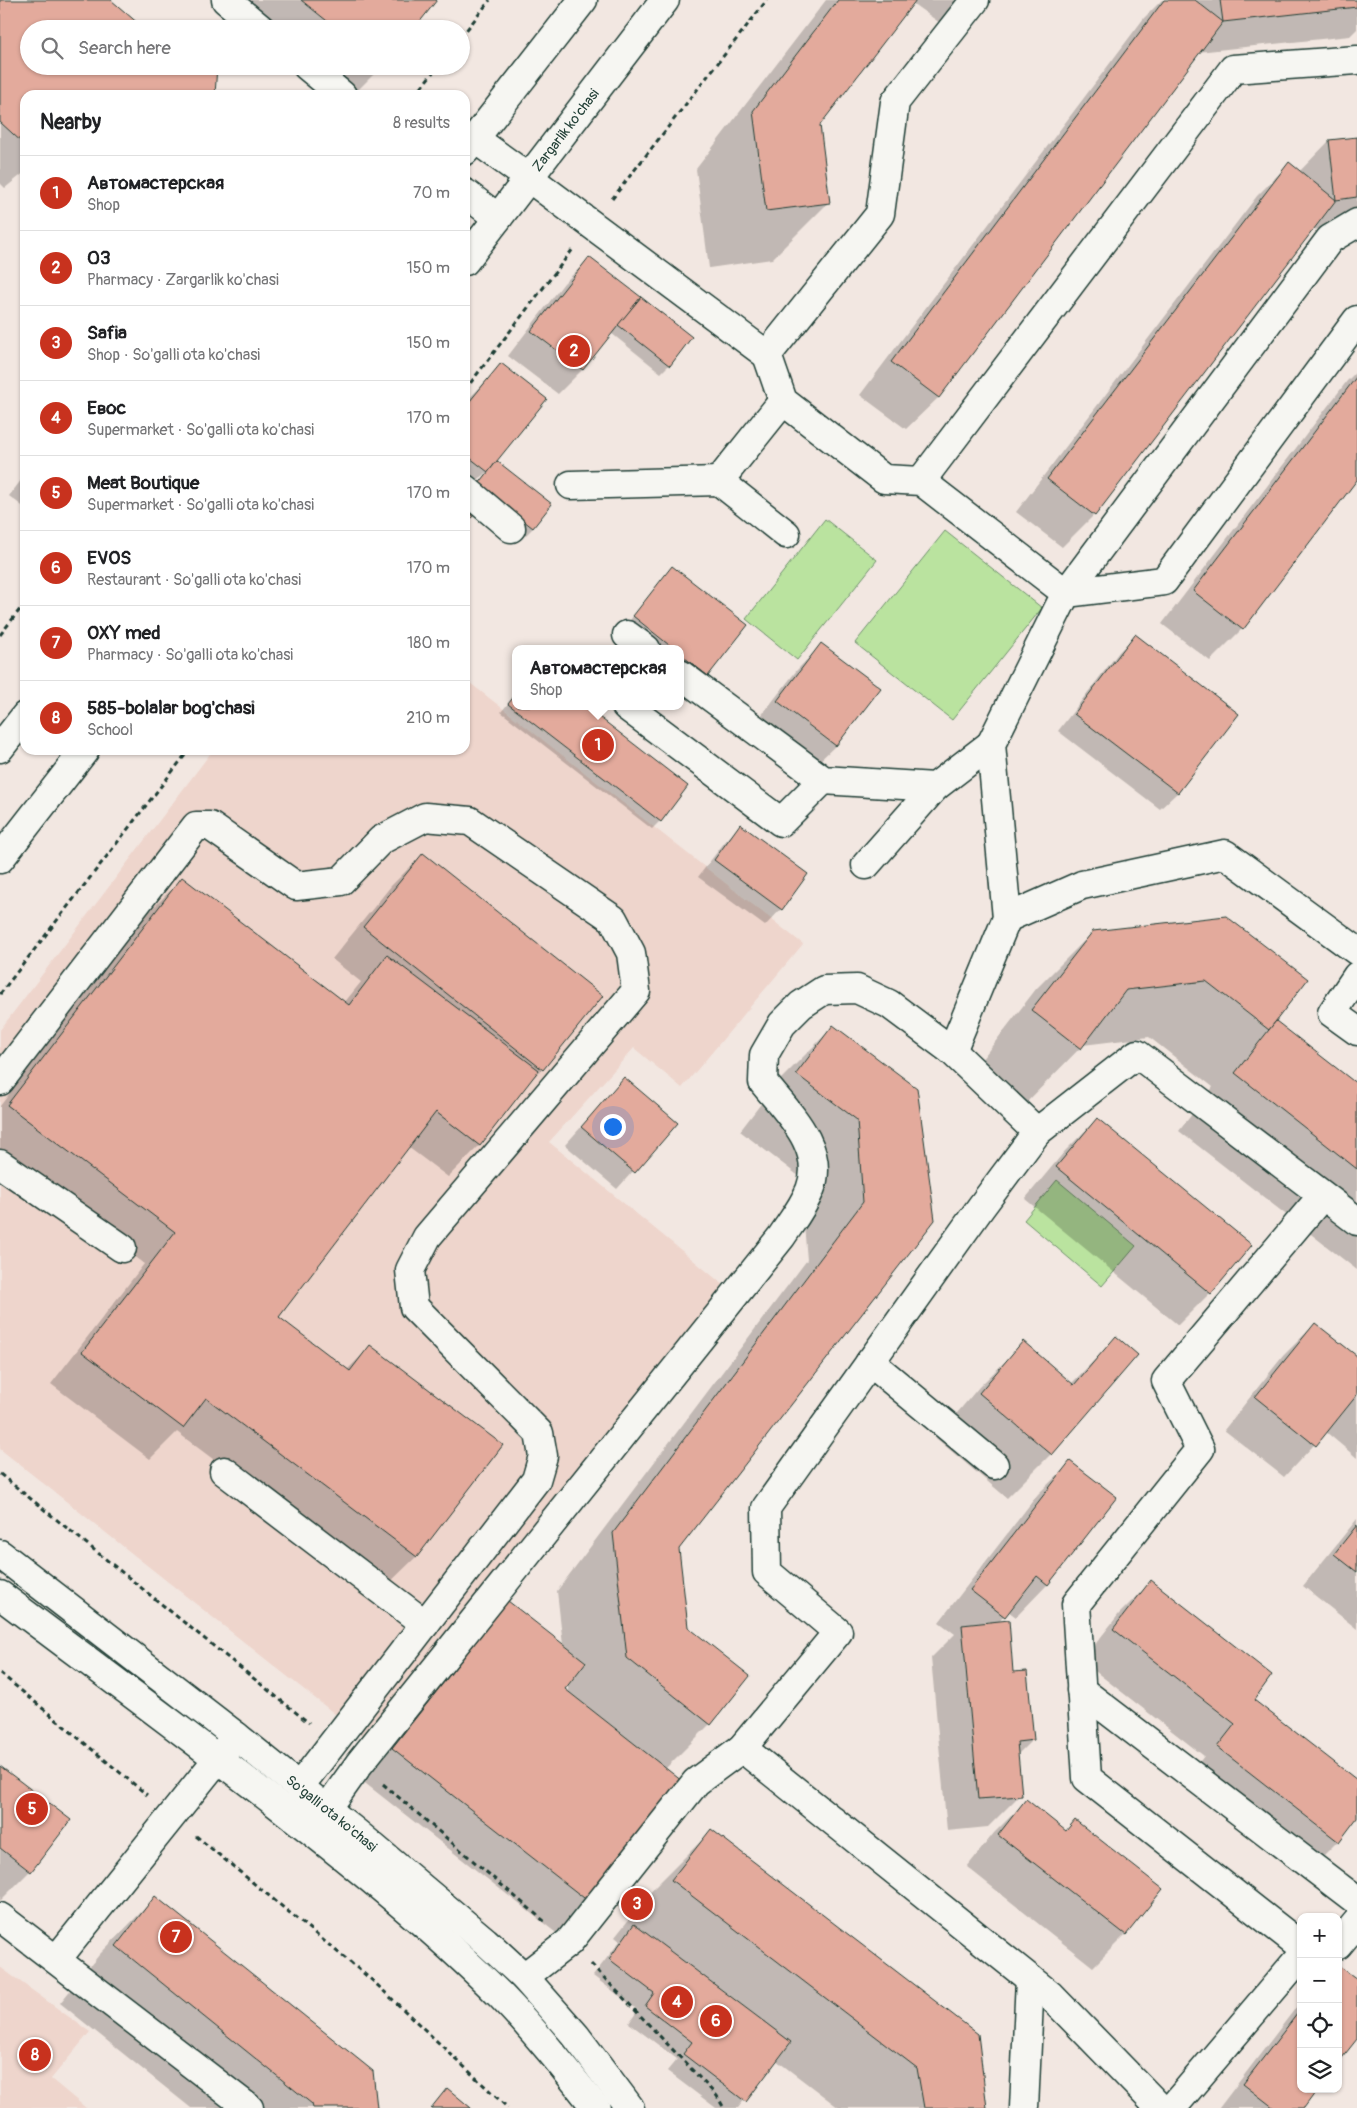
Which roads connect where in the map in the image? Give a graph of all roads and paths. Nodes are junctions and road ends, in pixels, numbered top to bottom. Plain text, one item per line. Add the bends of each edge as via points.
1 (226, 0) edge
2 (490, 0) edge
3 (583, 0) edge
4 (666, 0) edge
5 (767, 0) edge
6 (975, 0) edge
7 (250, 20) edge
8 (470, 26) edge
9 (1357, 60) edge
10 (318, 75) edge
11 (431, 75) edge
12 (336, 90) edge
13 (419, 90) edge
14 (470, 145) edge
15 (529, 178) junction
16 (470, 197) edge
17 (498, 218) junction
18 (1357, 223) edge
19 (592, 224) junction
20 (470, 254) edge
21 (1357, 320) edge
22 (767, 355) junction
23 (470, 383) edge
24 (783, 401) junction
25 (719, 481) junction
26 (921, 481) junction
27 (571, 485) dead end
28 (470, 493) edge
29 (511, 528) dead end
30 (786, 534) dead end
31 (1066, 592) junction
32 (20, 612) edge
33 (0, 635) edge
34 (684, 677) edge
35 (631, 710) edge
36 (20, 722) edge
37 (991, 744) junction
38 (0, 748) edge
39 (80, 755) edge
40 (184, 755) edge
41 (823, 780) junction
42 (935, 787) junction
43 (0, 859) edge
44 (866, 865) dead end
45 (1007, 918) junction
46 (1357, 951) edge
47 (1357, 976) edge
48 (0, 994) edge
49 (1357, 1031) edge
50 (952, 1052) junction
51 (0, 1081) edge
52 (1037, 1132) junction
53 (0, 1164) edge
54 (1322, 1196) junction
55 (1357, 1221) edge
56 (122, 1248) dead end
57 (870, 1362) junction
58 (994, 1465) dead end
59 (224, 1471) dead end
60 (0, 1554) edge
61 (0, 1595) edge
62 (425, 1624) junction
63 (0, 1673) edge
64 (1082, 1690) junction
65 (236, 1736) junction
66 (742, 1748) junction
67 (218, 1758) junction
68 (299, 1787) junction
69 (327, 1809) junction
70 (172, 1816) junction
71 (1357, 1901) edge
72 (0, 1917) edge
73 (1357, 1922) edge
74 (1342, 1940) edge
75 (1297, 1943) edge
76 (1299, 1958) edge
77 (57, 1959) junction
78 (524, 1978) junction
79 (1030, 1978) junction
80 (590, 2106) edge
81 (250, 2108) edge
82 (508, 2108) edge
83 (630, 2108) edge
84 (1024, 2108) edge
85 (1160, 2108) edge
86 (1172, 2108) edge

1 - 7 main road
2 - 8 path
3 - 14 main road
4 - 15 main road, Zargarlik ko'chasi
5 - 19 path
6 - 22 main road via 895,102 880,214
9 - 26 main road via 1233,68
10 - 12 main road
11 - 13 path
14 - 15 main road
15 - 17 main road, Zargarlik ko'chasi
15 - 19 main road
16 - 17 main road
17 - 20 main road, Zargarlik ko'chasi
18 - 31 main road via 1330,239
19 - 22 main road
19 - 23 path
21 - 31 main road via 1164,582
22 - 24 main road
24 - 25 main road
24 - 26 main road via 884,479
25 - 27 main road
25 - 30 main road
26 - 31 main road
28 - 29 main road
31 - 37 main road
32 - 33 path
34 - 41 main road
35 - 41 main road via 781,822
36 - 38 main road
37 - 42 main road
37 - 45 main road
39 - 43 main road
40 - 48 path
41 - 42 main road
42 - 44 main road
45 - 46 main road via 1082,885 1225,854
45 - 50 main road
47 - 49 main road via 1332,1013
50 - 52 main road
50 - 69 main road via 889,1004 857,989 824,990 801,1004 782,1024 764,1055 763,1082 804,1133 814,1160 811,1188 800,1211
51 - 62 main road via 196,826 210,826 296,886 341,881 381,840 425,817 470,821 613,919 632,953 636,990 427,1237 410,1270 414,1307 539,1433 544,1456 536,1480
52 - 54 main road via 1137,1054
52 - 57 main road
53 - 56 main road
54 - 55 main road
54 - 64 main road via 1166,1381 1200,1449 1076,1604
57 - 58 main road
57 - 66 main road via 766,1508 767,1572 838,1632
59 - 62 main road
60 - 65 main road, So'galli ota ko'chasi
61 - 67 main road, So'galli ota ko'chasi
62 - 68 main road
63 - 70 path
64 - 71 main road
64 - 75 main road via 1087,1778
65 - 67 main road
65 - 68 main road, So'galli ota ko'chasi
66 - 78 main road via 696,1782 569,1942
66 - 79 main road
67 - 70 main road
67 - 80 main road, So'galli ota ko'chasi via 342,1855 464,1961 547,2047
68 - 69 main road, So'galli ota ko'chasi
69 - 78 main road, So'galli ota ko'chasi via 444,1905
70 - 77 main road
70 - 82 path via 373,1981
72 - 77 main road
73 - 74 main road
76 - 86 main road
77 - 81 main road
78 - 83 main road, So'galli ota ko'chasi via 576,2036
79 - 84 main road
79 - 85 main road

